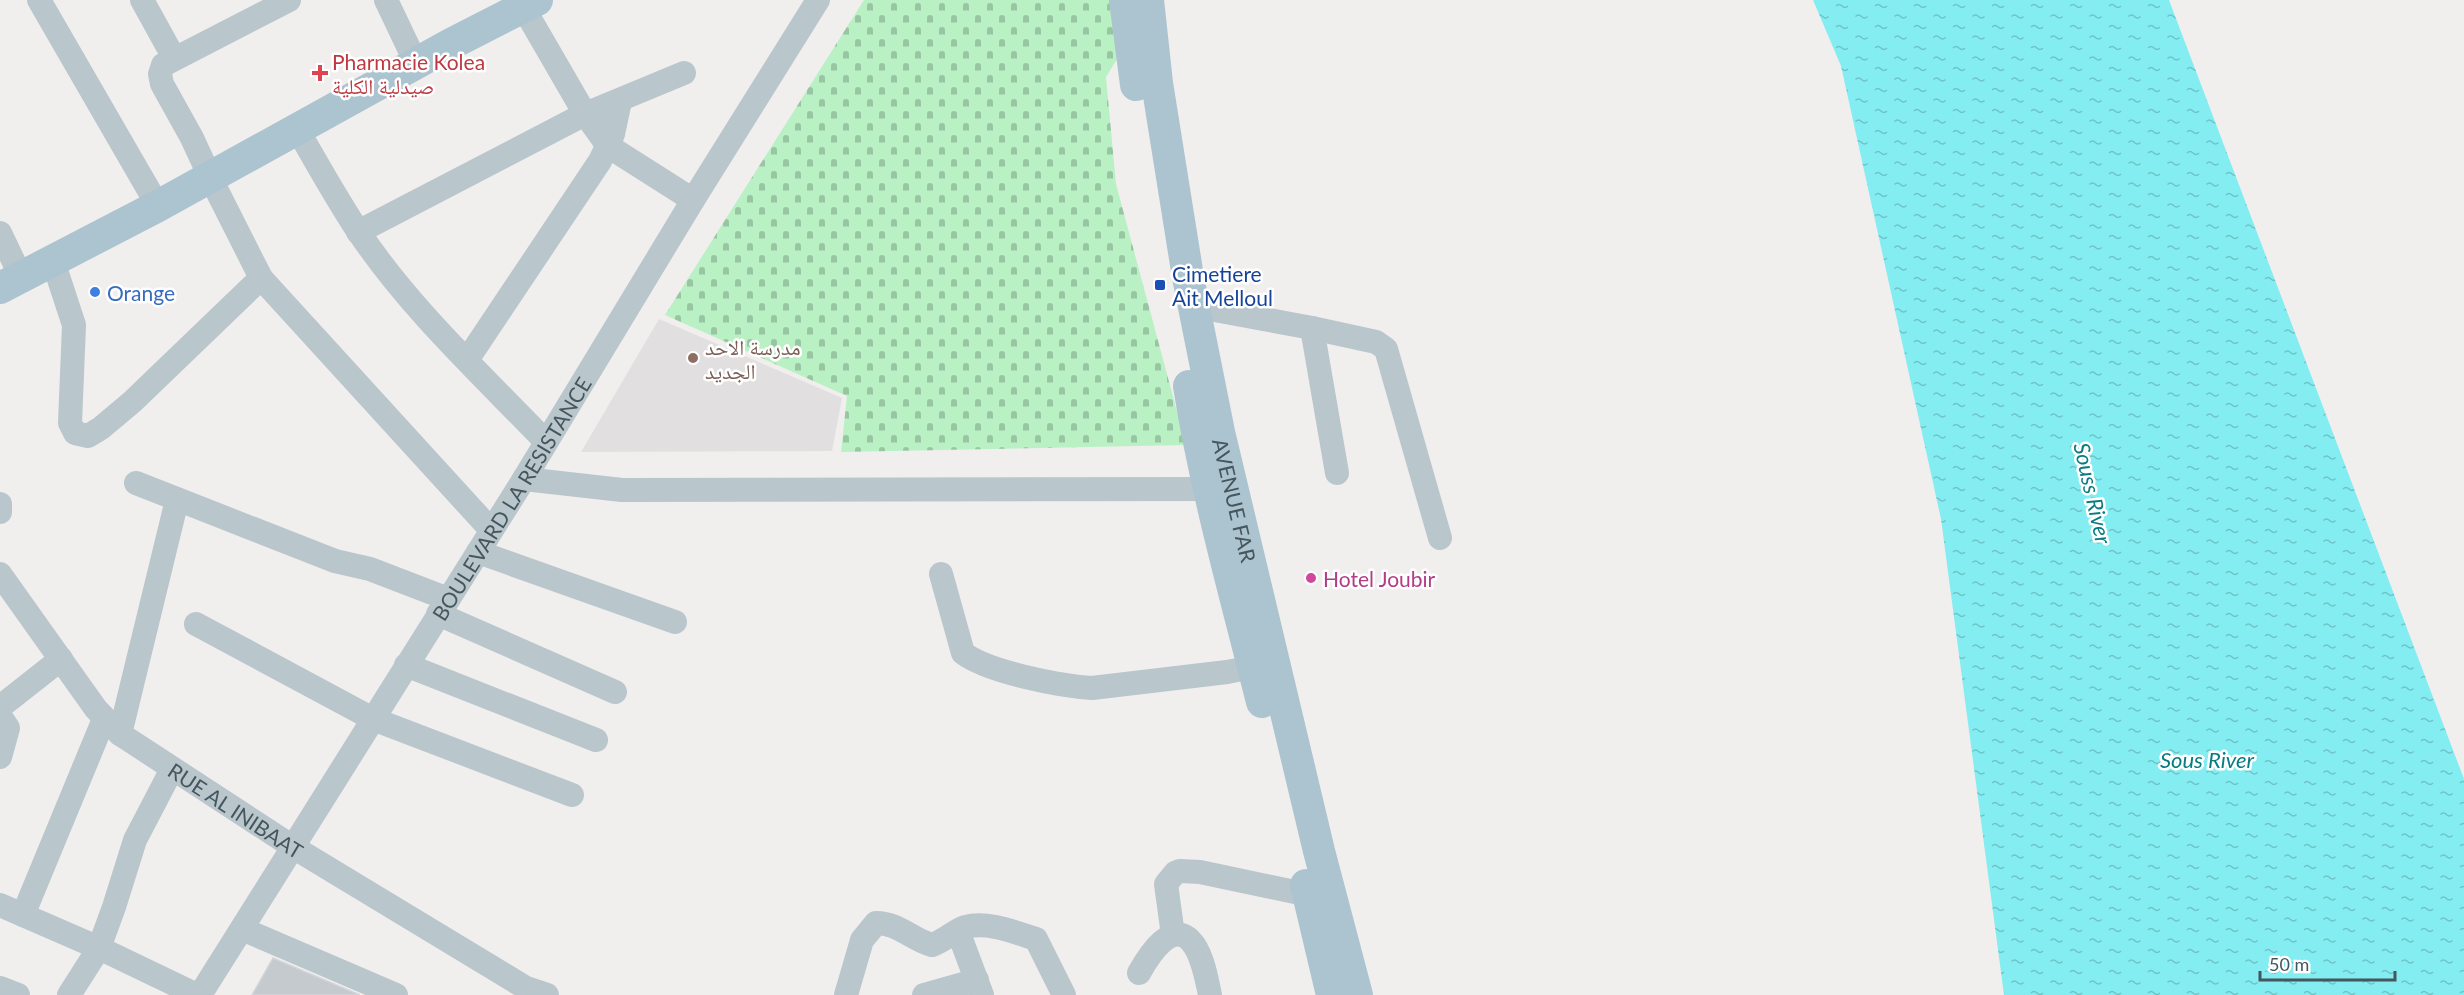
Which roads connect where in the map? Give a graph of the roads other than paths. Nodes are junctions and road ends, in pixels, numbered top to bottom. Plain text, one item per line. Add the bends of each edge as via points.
1 (39, 0) edge
2 (142, 0) edge
3 (386, 0) edge
4 (818, 0) edge
5 (1125, 0) edge
6 (1148, 0) edge
7 (526, 3) edge
8 (273, 4) edge
9 (174, 58) junction
10 (416, 63) junction
11 (684, 73) dead end
12 (620, 100) junction
13 (585, 114) junction
14 (297, 129) junction
15 (608, 146) junction
16 (210, 177) junction
17 (693, 200) junction
18 (158, 206) junction
19 (358, 232) junction
20 (0, 233) edge
21 (54, 261) junction
22 (261, 278) junction
23 (10, 282) edge
24 (1193, 306) junction
25 (1312, 328) junction
26 (467, 360) junction
27 (546, 442) junction
28 (1337, 473) dead end
29 (524, 479) junction
30 (136, 483) dead end
31 (1222, 489) junction
32 (177, 500) junction
33 (0, 504) edge
34 (0, 512) edge
35 (491, 530) junction
36 (1440, 538) dead end
37 (478, 552) junction
38 (0, 574) edge
39 (941, 574) dead end
40 (443, 607) junction
41 (675, 622) dead end
42 (196, 624) dead end
43 (61, 659) junction
44 (406, 665) junction
45 (1253, 667) junction
46 (615, 692) dead end
47 (0, 707) edge
48 (0, 716) edge
49 (373, 719) junction
50 (112, 727) junction
51 (596, 740) dead end
52 (0, 757) edge
53 (172, 770) junction
54 (572, 795) dead end
55 (293, 847) junction
56 (1309, 895) junction
57 (0, 905) edge
58 (23, 915) junction
59 (242, 929) junction
60 (958, 931) junction
61 (1173, 935) junction
62 (99, 948) junction
63 (1139, 973) dead end
64 (0, 988) edge
65 (980, 988) edge
66 (532, 993) edge
67 (18, 995) edge
68 (69, 995) edge
69 (199, 995) edge
70 (396, 995) edge
71 (846, 995) edge
72 (924, 995) edge
73 (1064, 995) edge
74 (1210, 995) edge
75 (1332, 995) edge
76 (1357, 995) edge

1 - 18 street
2 - 9 street
3 - 10 street
4 - 17 street, BOULEVARD LA RESISTANCE
5 - 31 main road, AVENUE FAR via 1142,130 1197,438
6 - 24 main road, AVENUE FAR via 1157,83
7 - 10 main road
7 - 13 street
8 - 9 street
9 - 16 street via 161,69 162,84
10 - 14 main road
11 - 12 street
12 - 13 street
12 - 15 street
13 - 15 street
13 - 19 street
14 - 16 main road
14 - 19 street
15 - 17 street
15 - 26 street
16 - 18 main road
16 - 22 street
17 - 27 street, BOULEVARD LA RESISTANCE
18 - 21 main road
19 - 26 street
20 - 23 street
21 - 22 street via 74,325 70,423 75,433 84,436 92,435 132,402
21 - 23 main road
22 - 35 street
24 - 25 street
24 - 31 main road, AVENUE FAR via 1219,432
25 - 28 street
25 - 36 street via 1376,342 1386,349
26 - 27 street
27 - 29 street, BOULEVARD LA RESISTANCE
29 - 31 street via 622,490
29 - 35 street, BOULEVARD LA RESISTANCE
30 - 32 street
31 - 45 main road, AVENUE FAR
31 - 76 main road, AVENUE FAR
32 - 40 street via 335,561 370,569
32 - 50 street
33 - 34 street
35 - 37 street, BOULEVARD LA RESISTANCE
37 - 40 street, BOULEVARD LA RESISTANCE
37 - 41 street
38 - 43 street, RUE AL INIBAAT
39 - 45 street via 963,653 998,668 1072,687 1092,688
40 - 44 street, BOULEVARD LA RESISTANCE
40 - 46 street
42 - 49 street
43 - 47 street
43 - 50 street, RUE AL INIBAAT
44 - 49 street, BOULEVARD LA RESISTANCE
44 - 51 street
45 - 56 main road, AVENUE FAR
48 - 52 street via 8,728
49 - 54 street
49 - 55 street, BOULEVARD LA RESISTANCE
50 - 53 street, RUE AL INIBAAT
50 - 58 street
53 - 55 street, RUE AL INIBAAT
53 - 62 street via 135,840
55 - 59 street, BOULEVARD LA RESISTANCE
55 - 66 street, RUE AL INIBAAT
56 - 61 street via 1180,871 1166,884
56 - 75 main road, AVENUE FAR
57 - 58 street
58 - 62 street
59 - 69 street, BOULEVARD LA RESISTANCE
59 - 70 street
60 - 65 street
60 - 71 street via 932,945 887,923 876,923 862,940
60 - 73 street via 991,926 1036,939
61 - 63 street via 1149,954
61 - 74 street via 1195,945
62 - 68 street
62 - 69 street
64 - 67 street
65 - 72 street

